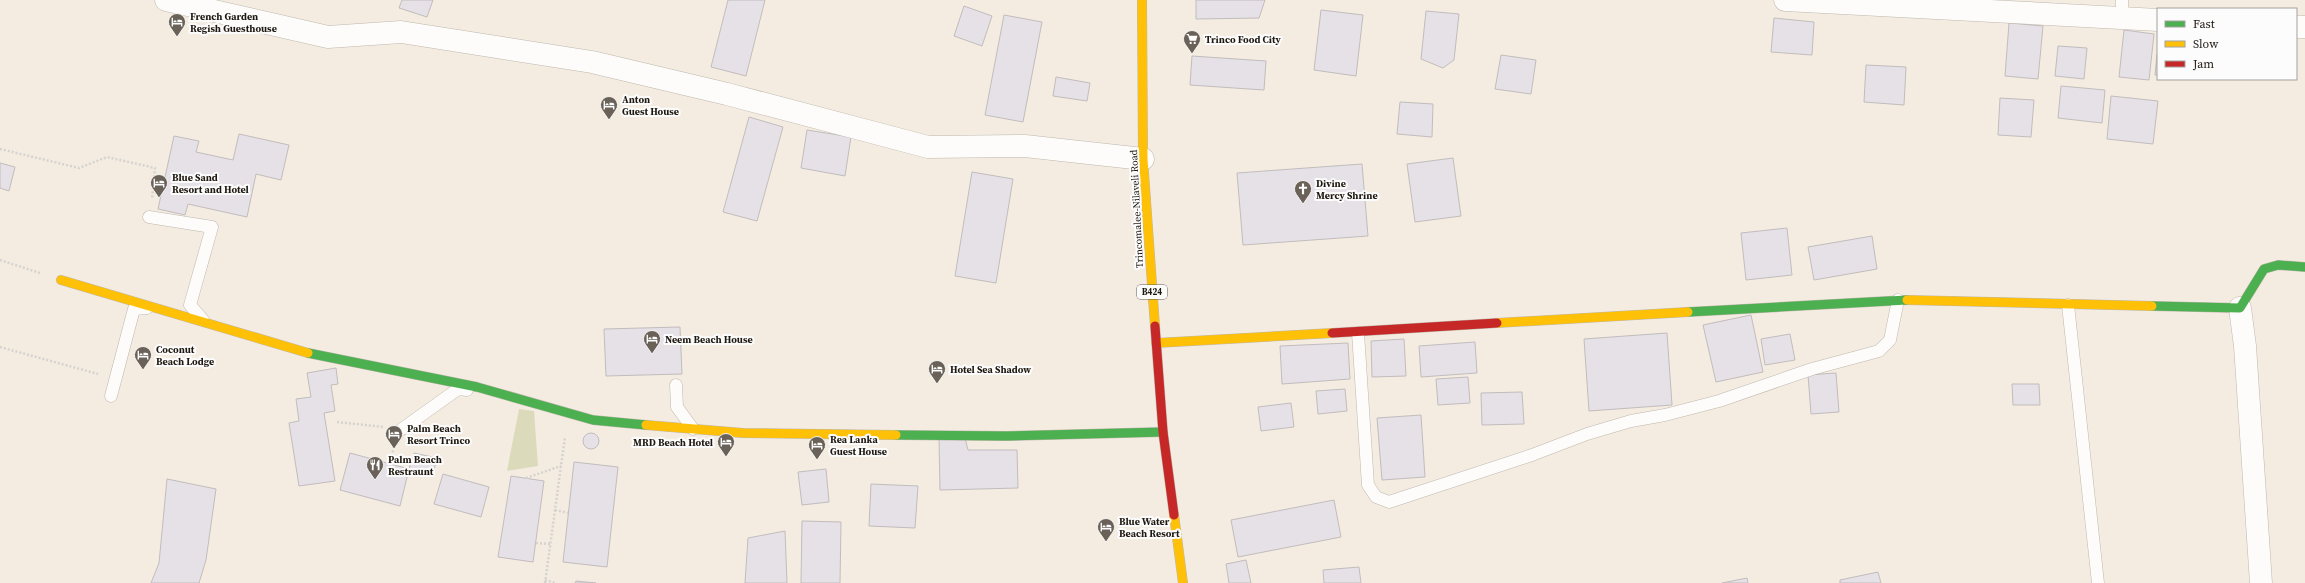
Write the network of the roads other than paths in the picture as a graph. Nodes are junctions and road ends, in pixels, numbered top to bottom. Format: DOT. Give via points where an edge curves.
graph roads {
  1 [pos="166,0"];
  2 [pos="1142,0"];
  3 [pos="1785,0"];
  4 [pos="2122,9"];
  5 [pos="2157,20"];
  6 [pos="1143,159"];
  7 [pos="150,217"];
  8 [pos="2305,267"];
  9 [pos="61,280"];
  10 [pos="1898,300"];
  11 [pos="2068,305"];
  12 [pos="154,307"];
  13 [pos="2240,308"];
  14 [pos="205,322"];
  15 [pos="1358,333"];
  16 [pos="1156,343"];
  17 [pos="676,386"];
  18 [pos="491,391"];
  19 [pos="111,396"];
  20 [pos="402,429"];
  21 [pos="693,429"];
  22 [pos="1163,432"];
  23 [pos="1183,583"];
  24 [pos="2098,583"];
  25 [pos="2261,583"];
  1 -- 6 [label="street" via="328,37 401,32 592,62 727,94 928,147 1025,146"];
  2 -- 6 [label="street, Trincomalee-Nilaveli Road / B424"];
  3 -- 4 [label="street"];
  4 -- 5 [label="street"];
  6 -- 16 [label="street, Trincomalee-Nilaveli Road / B424"];
  7 -- 14 [label="lane" via="212,227 190,305"];
  8 -- 13 [label="street" via="2278,265 2264,269"];
  9 -- 12 [label="street"];
  10 -- 11 [label="street"];
  10 -- 15 [label="street"];
  10 -- 15 [label="lane" via="1890,340 1879,351 1812,369 1719,401 1630,421 1587,434 1389,502 1376,497 1368,485"];
  11 -- 13 [label="street"];
  11 -- 24 [label="lane"];
  12 -- 14 [label="street"];
  12 -- 19 [label="lane" via="134,309"];
  13 -- 25 [label="street" via="2245,346"];
  14 -- 18 [label="street" via="308,353"];
  15 -- 16 [label="street"];
  16 -- 22 [label="street, Trincomalee-Nilaveli Road / B424"];
  17 -- 21 [label="lane" via="677,407"];
  18 -- 20 [label="lane" via="458,389"];
  18 -- 21 [label="street" via="594,420"];
  21 -- 22 [label="street" via="743,433 999,436"];
  22 -- 23 [label="street, Trincomalee-Nilaveli Road / B424"];
}
